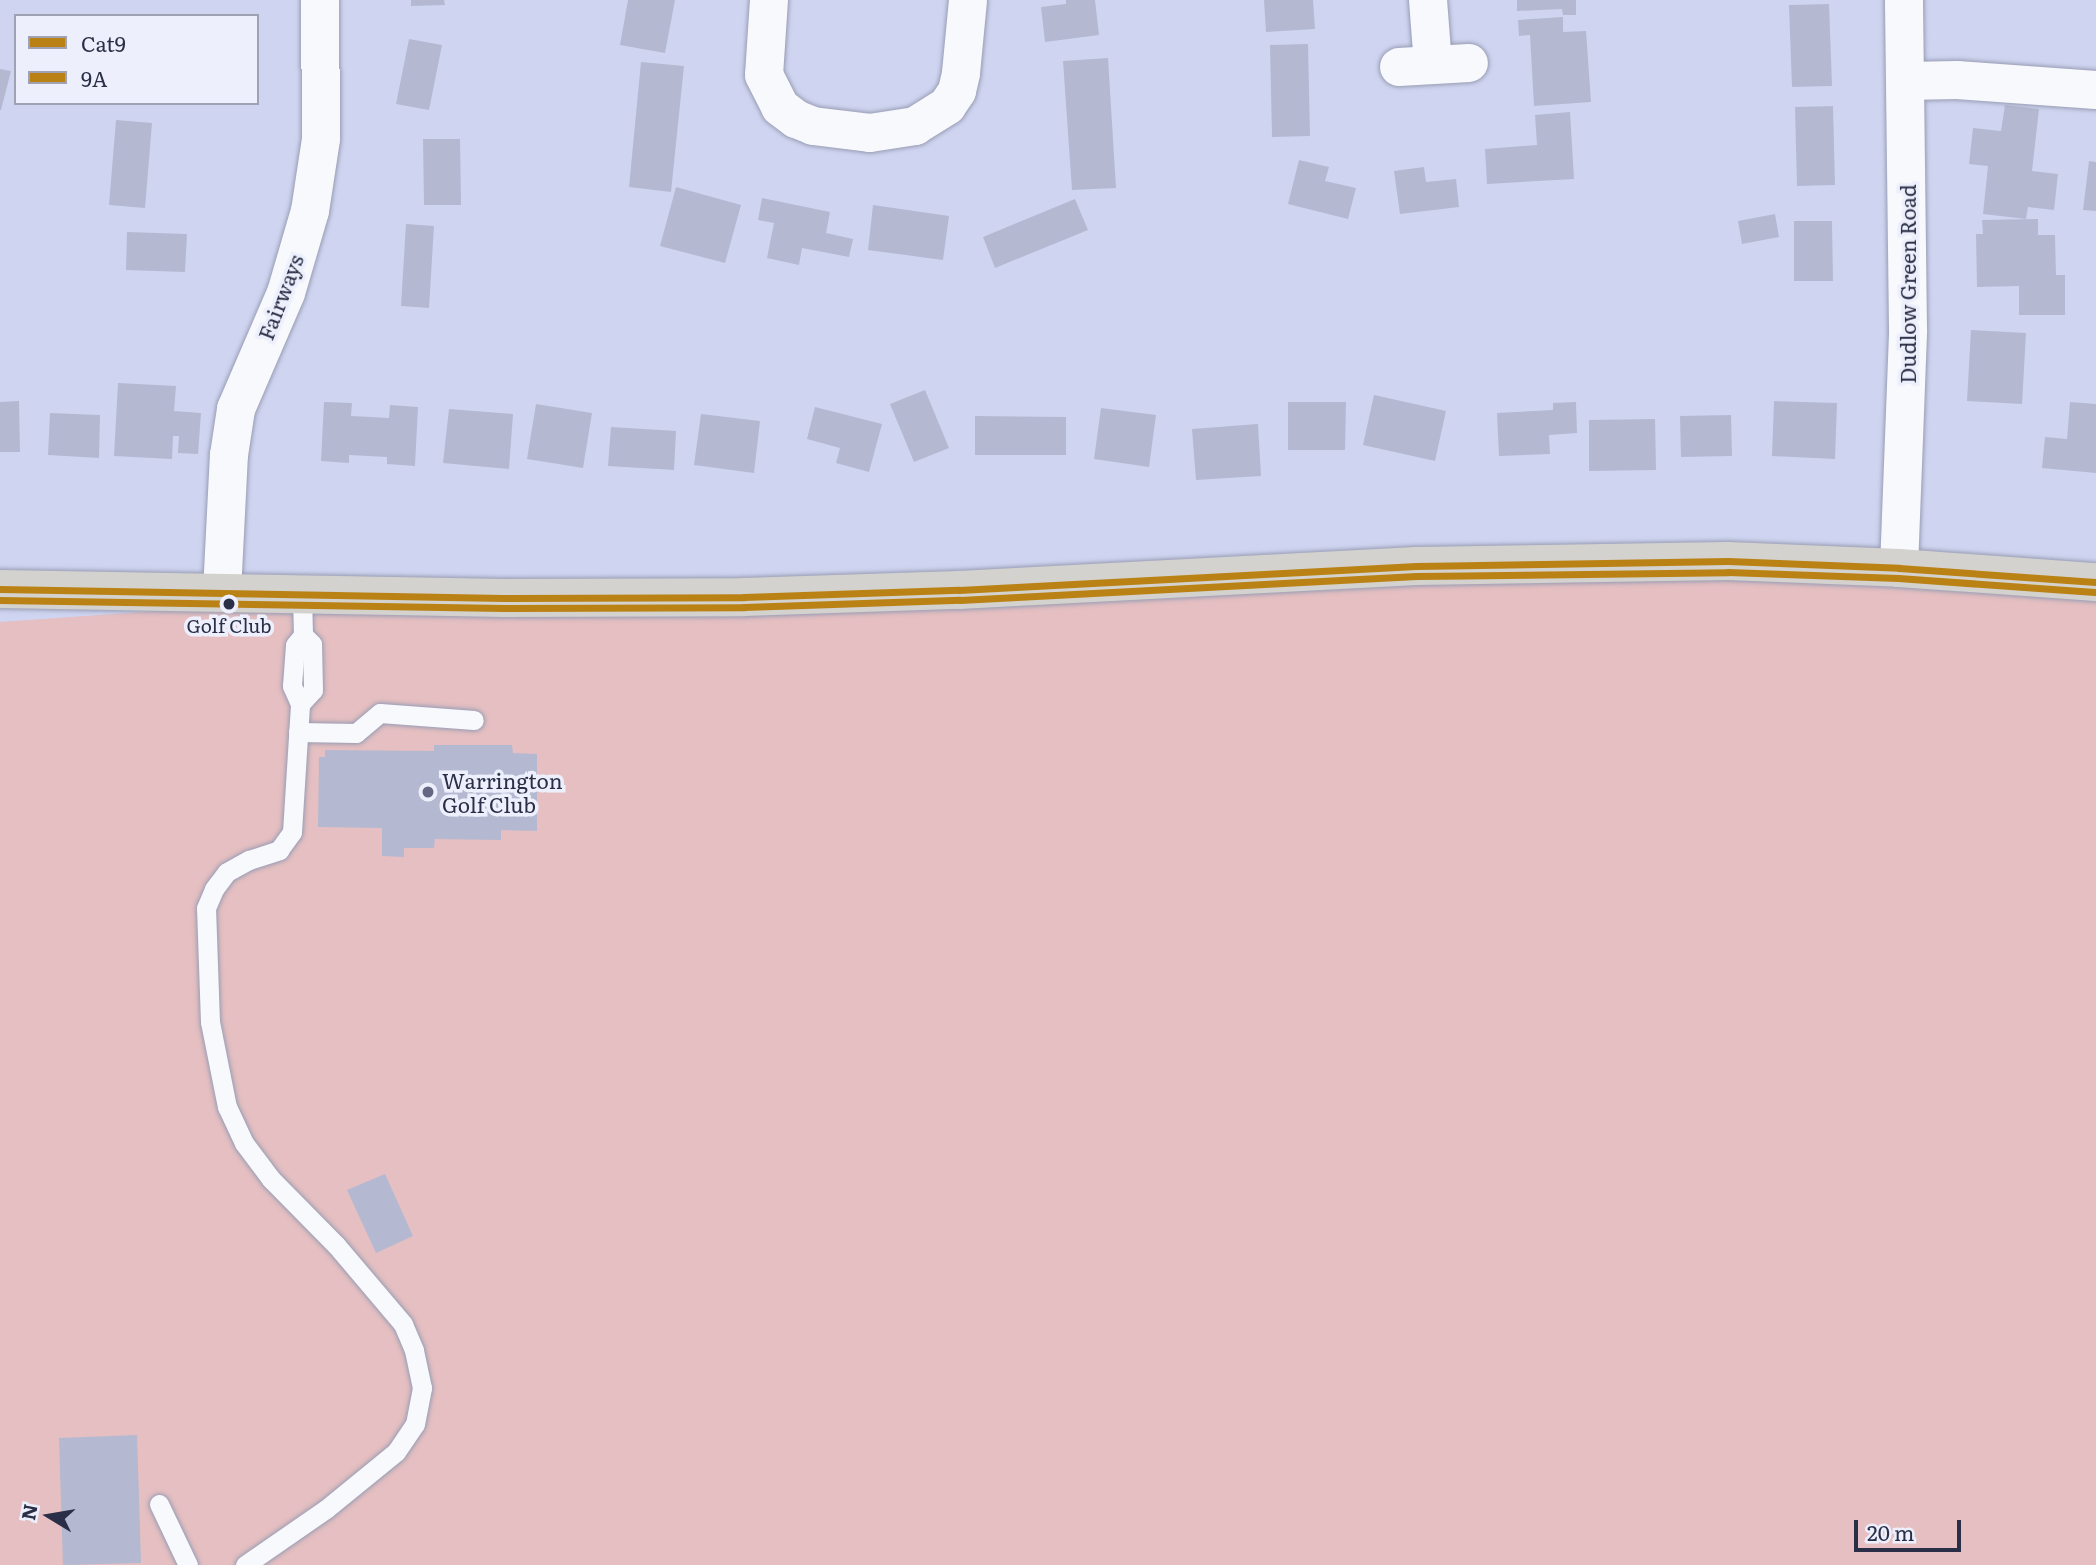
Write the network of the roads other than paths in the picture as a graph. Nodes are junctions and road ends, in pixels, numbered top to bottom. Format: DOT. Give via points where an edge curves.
graph roads {
  1 [pos="320,0"];
  2 [pos="769,0"];
  3 [pos="968,0"];
  4 [pos="1427,0"];
  5 [pos="1904,0"];
  6 [pos="1434,65"];
  7 [pos="1905,80"];
  8 [pos="2096,90"];
  9 [pos="1899,568"];
  10 [pos="2096,582"];
  11 [pos="0,589"];
  12 [pos="222,592"];
  13 [pos="302,593"];
  14 [pos="474,720"];
  15 [pos="298,732"];
  16 [pos="159,1504"];
  17 [pos="188,1565"];
  18 [pos="246,1565"];
  1 -- 12 [label="street, Fairways" via="321,139 310,211 286,293 236,409"];
  2 -- 3 [label="street" via="764,75 780,107 813,126 870,133 915,126 947,106 961,73"];
  4 -- 6 [label="street"];
  5 -- 7 [label="street, Dudlow Green Road"];
  7 -- 8 [label="street"];
  7 -- 9 [label="street, Dudlow Green Road" via="1909,318"];
  9 -- 10 [label="highway"];
  9 -- 13 [label="highway" via="1728,561 1493,564 744,597"];
  11 -- 12 [label="highway"];
  12 -- 13 [label="highway"];
  13 -- 15 [label="lane" via="303,635 295,645 292,686 300,704"];
  14 -- 15 [label="lane" via="380,713 356,733"];
  15 -- 18 [label="lane" via="292,832 279,850 227,872 206,908 210,1022 227,1107 244,1143 403,1324 422,1388 415,1424 396,1452"];
  16 -- 17 [label="lane"];
}
